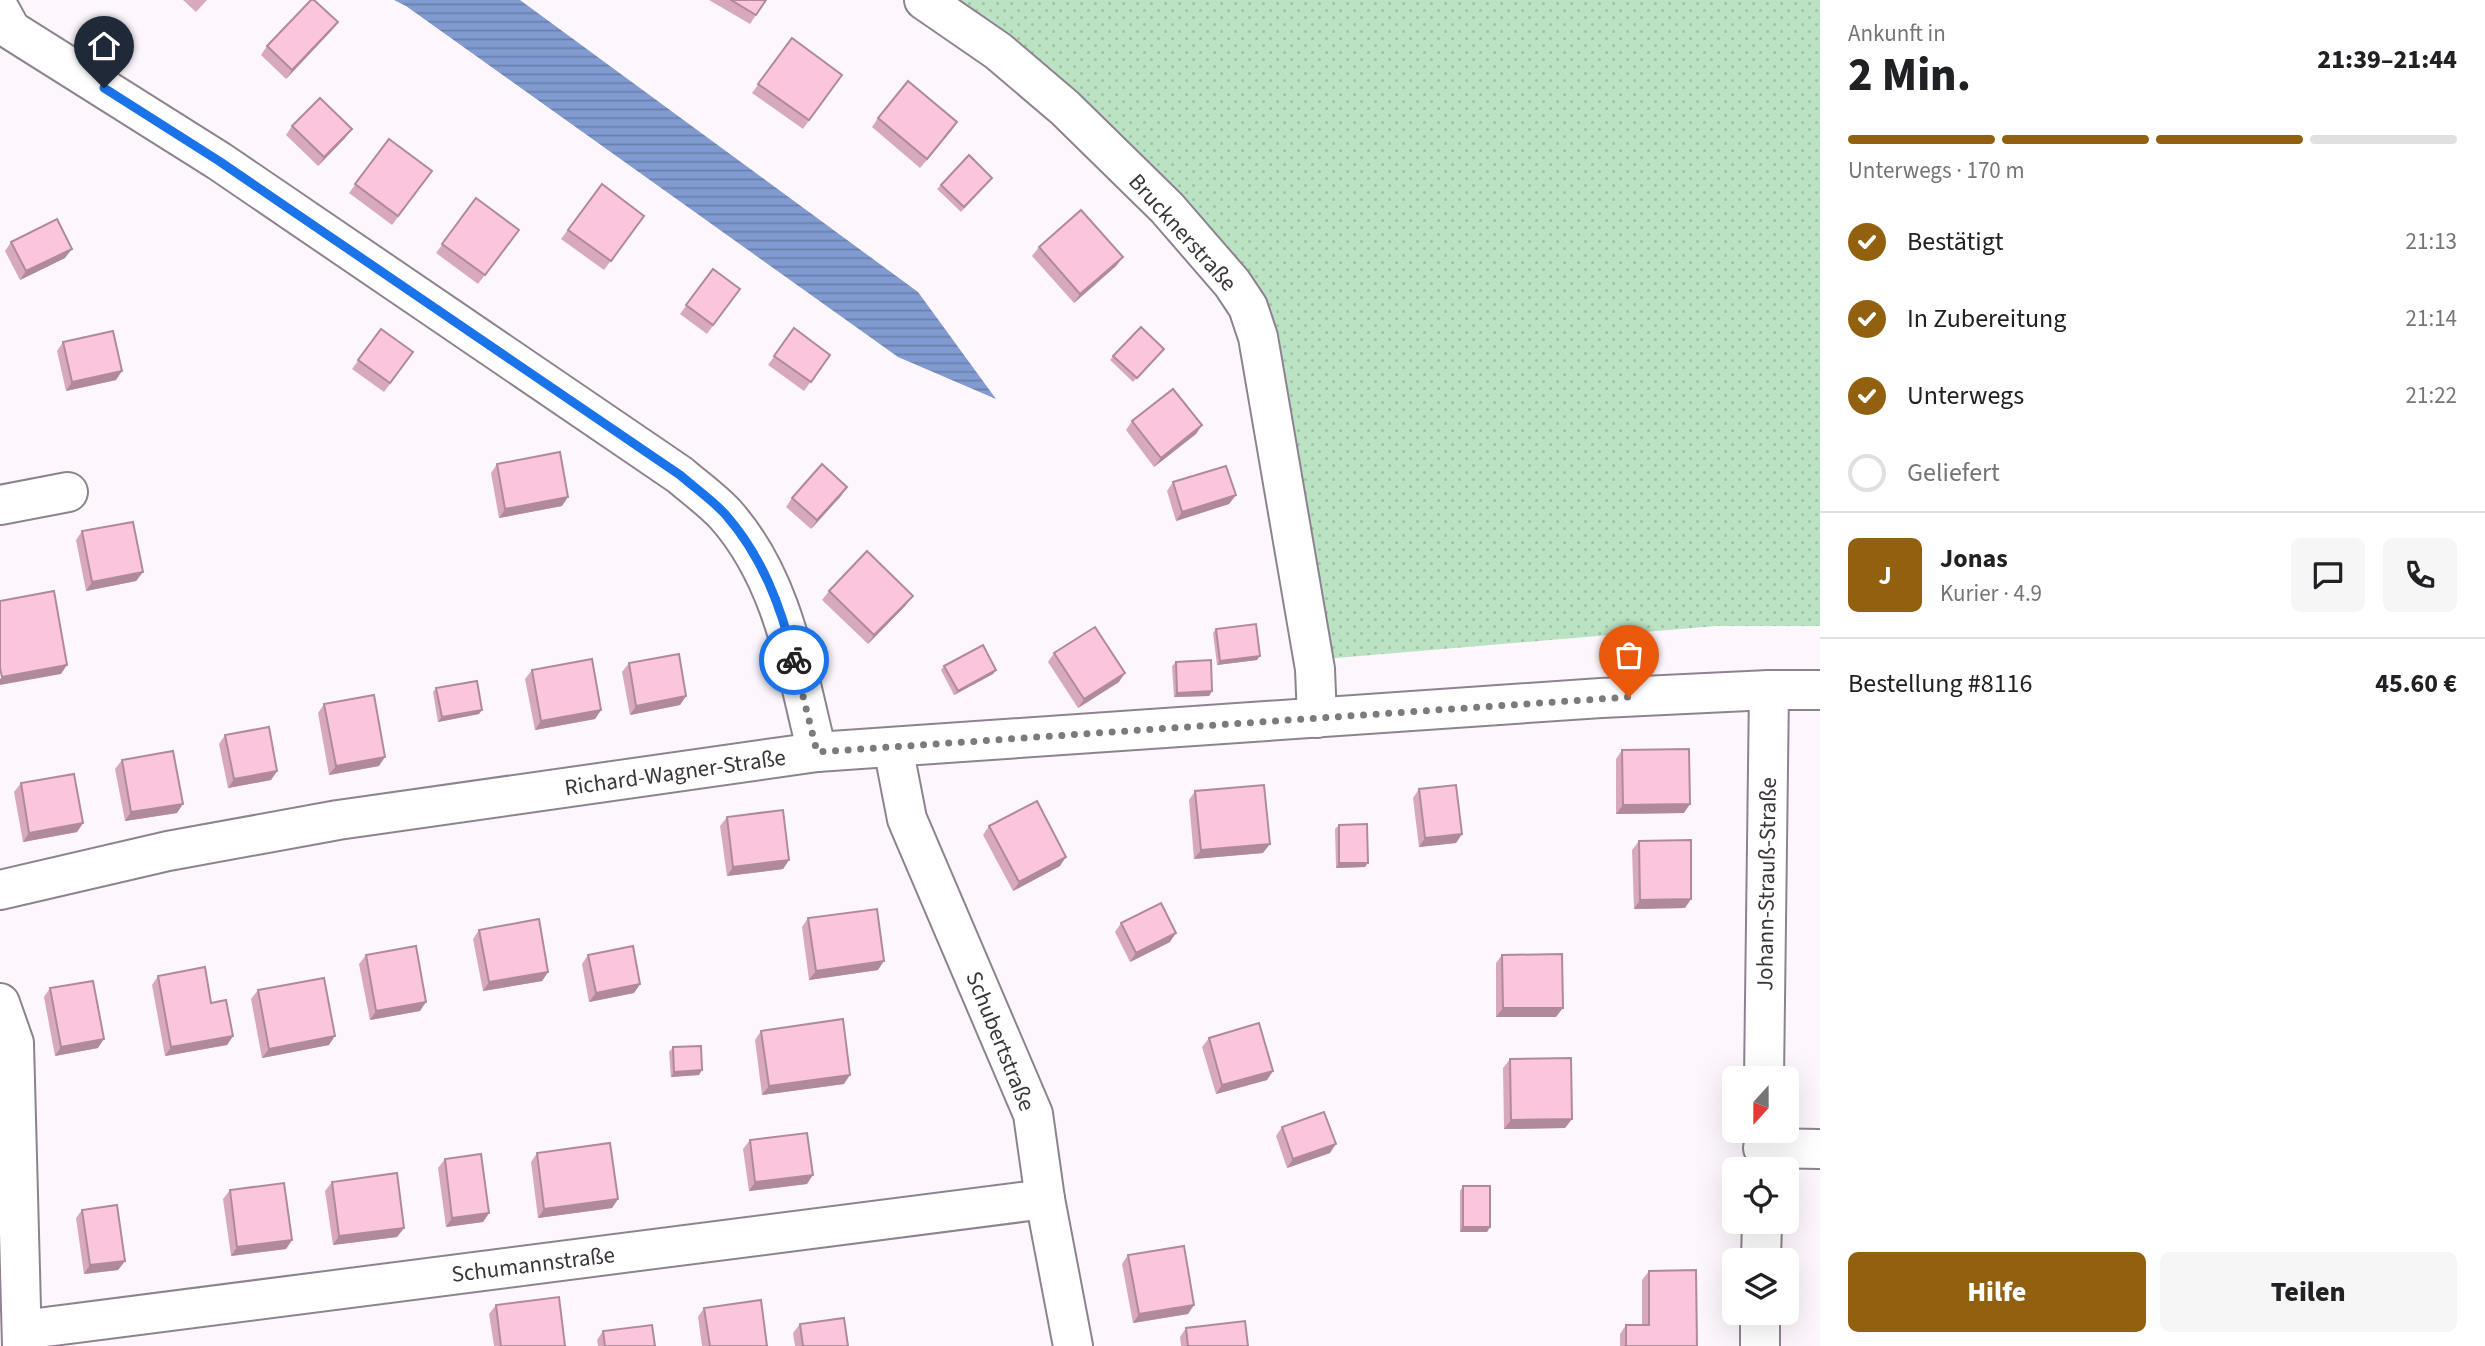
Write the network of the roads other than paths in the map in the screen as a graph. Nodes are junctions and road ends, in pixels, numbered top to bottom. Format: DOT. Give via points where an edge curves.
graph roads {
  1 [pos="13,0"];
  2 [pos="924,0"];
  3 [pos="0,9"];
  4 [pos="68,492"];
  5 [pos="0,505"];
  6 [pos="1769,690"];
  7 [pos="1820,690"];
  8 [pos="1317,718"];
  9 [pos="893,747"];
  10 [pos="817,752"];
  11 [pos="0,890"];
  12 [pos="0,1003"];
  13 [pos="1764,1066"];
  14 [pos="1763,1149"];
  15 [pos="1820,1149"];
  16 [pos="1045,1199"];
  17 [pos="1760,1325"];
  18 [pos="22,1338"];
  19 [pos="1073,1346"];
  20 [pos="1760,1346"];
  1 -- 3 [label="street"];
  2 -- 8 [label="street, Brucknerstraße" via="998,51 1065,108 1167,208 1248,307 1258,337 1315,669"];
  3 -- 10 [label="street" via="11,30 219,161 680,475 724,513 772,587"];
  4 -- 5 [label="street"];
  6 -- 7 [label="street, Richard-Wagner-Straße"];
  6 -- 8 [label="street, Richard-Wagner-Straße"];
  6 -- 13 [label="street, Johann-Strauß-Straße"];
  8 -- 9 [label="street, Richard-Wagner-Straße"];
  9 -- 10 [label="street, Richard-Wagner-Straße"];
  9 -- 16 [label="street, Schubertstraße" via="908,818 1033,1114"];
  10 -- 11 [label="street, Richard-Wagner-Straße" via="338,820 168,851"];
  12 -- 18 [label="street" via="14,1043"];
  14 -- 15 [label="street"];
  16 -- 18 [label="street, Schumannstraße"];
  16 -- 19 [label="street, Schubertstraße"];
  17 -- 20 [label="street"];
}
